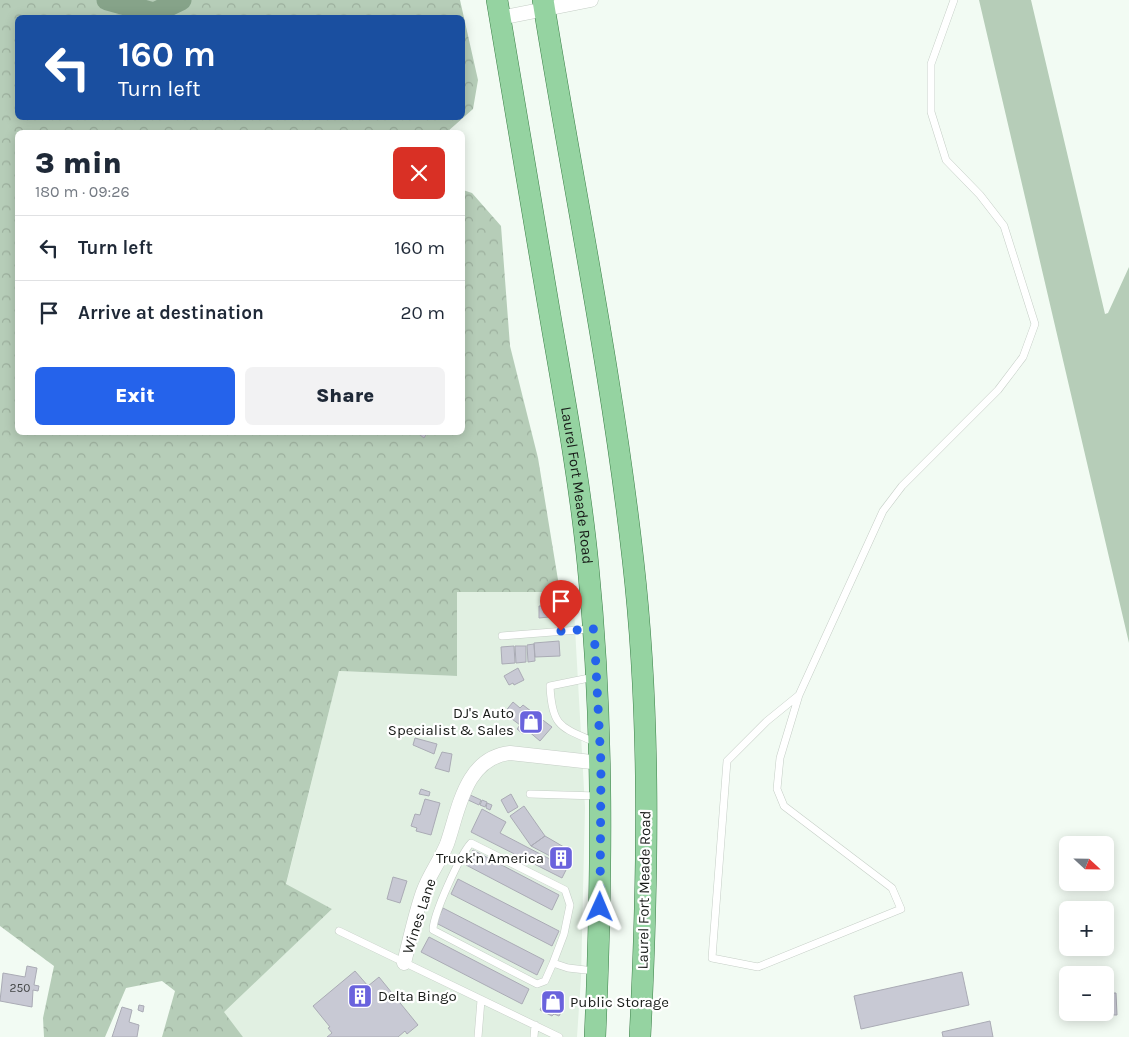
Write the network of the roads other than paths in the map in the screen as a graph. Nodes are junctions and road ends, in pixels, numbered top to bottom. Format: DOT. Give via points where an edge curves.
graph roads {
  1 [pos="591,0"];
  2 [pos="954,0"];
  3 [pos="543,5"];
  4 [pos="498,9"];
  5 [pos="594,629"];
  6 [pos="502,636"];
  7 [pos="597,677"];
  8 [pos="799,695"];
  9 [pos="601,754"];
  10 [pos="530,794"];
  11 [pos="601,796"];
  12 [pos="339,931"];
  13 [pos="404,963"];
  14 [pos="553,963"];
  15 [pos="598,971"];
  16 [pos="481,1000"];
  17 [pos="535,1026"];
  18 [pos="478,1037"];
  19 [pos="534,1037"];
  20 [pos="559,1037"];
  21 [pos="595,1037"];
  22 [pos="640,1037"];
  1 -- 3 [label="street"];
  2 -- 8 [label="lane" via="931,64 931,112 946,160 1004,226 1035,324 1023,357 998,390 902,486 883,510"];
  3 -- 4 [label="street"];
  3 -- 22 [label="main road, Laurel Fort Meade Road" via="604,361 634,562 646,767 647,895"];
  4 -- 5 [label="main road, Laurel Fort Meade Road" via="578,478"];
  5 -- 6 [label="lane"];
  5 -- 7 [label="main road, Laurel Fort Meade Road"];
  7 -- 9 [label="main road, Laurel Fort Meade Road"];
  7 -- 9 [label="lane" via="550,686 551,710 564,728"];
  8 -- 8 [label="lane" via="727,761 712,958 758,967 901,909 892,888 784,806 776,789 780,758"];
  9 -- 11 [label="main road, Laurel Fort Meade Road"];
  9 -- 13 [label="street, Wines Lane" via="498,754 474,774 454,815 441,858 423,892"];
  10 -- 11 [label="lane"];
  11 -- 15 [label="main road, Laurel Fort Meade Road"];
  12 -- 13 [label="lane"];
  13 -- 16 [label="lane"];
  14 -- 14 [label="lane" via="570,905 565,890 471,843 433,921 434,930 537,984 545,980"];
  14 -- 15 [label="lane"];
  15 -- 21 [label="main road, Laurel Fort Meade Road"];
  16 -- 17 [label="lane"];
  16 -- 18 [label="lane"];
  17 -- 19 [label="lane"];
  17 -- 20 [label="lane"];
}
